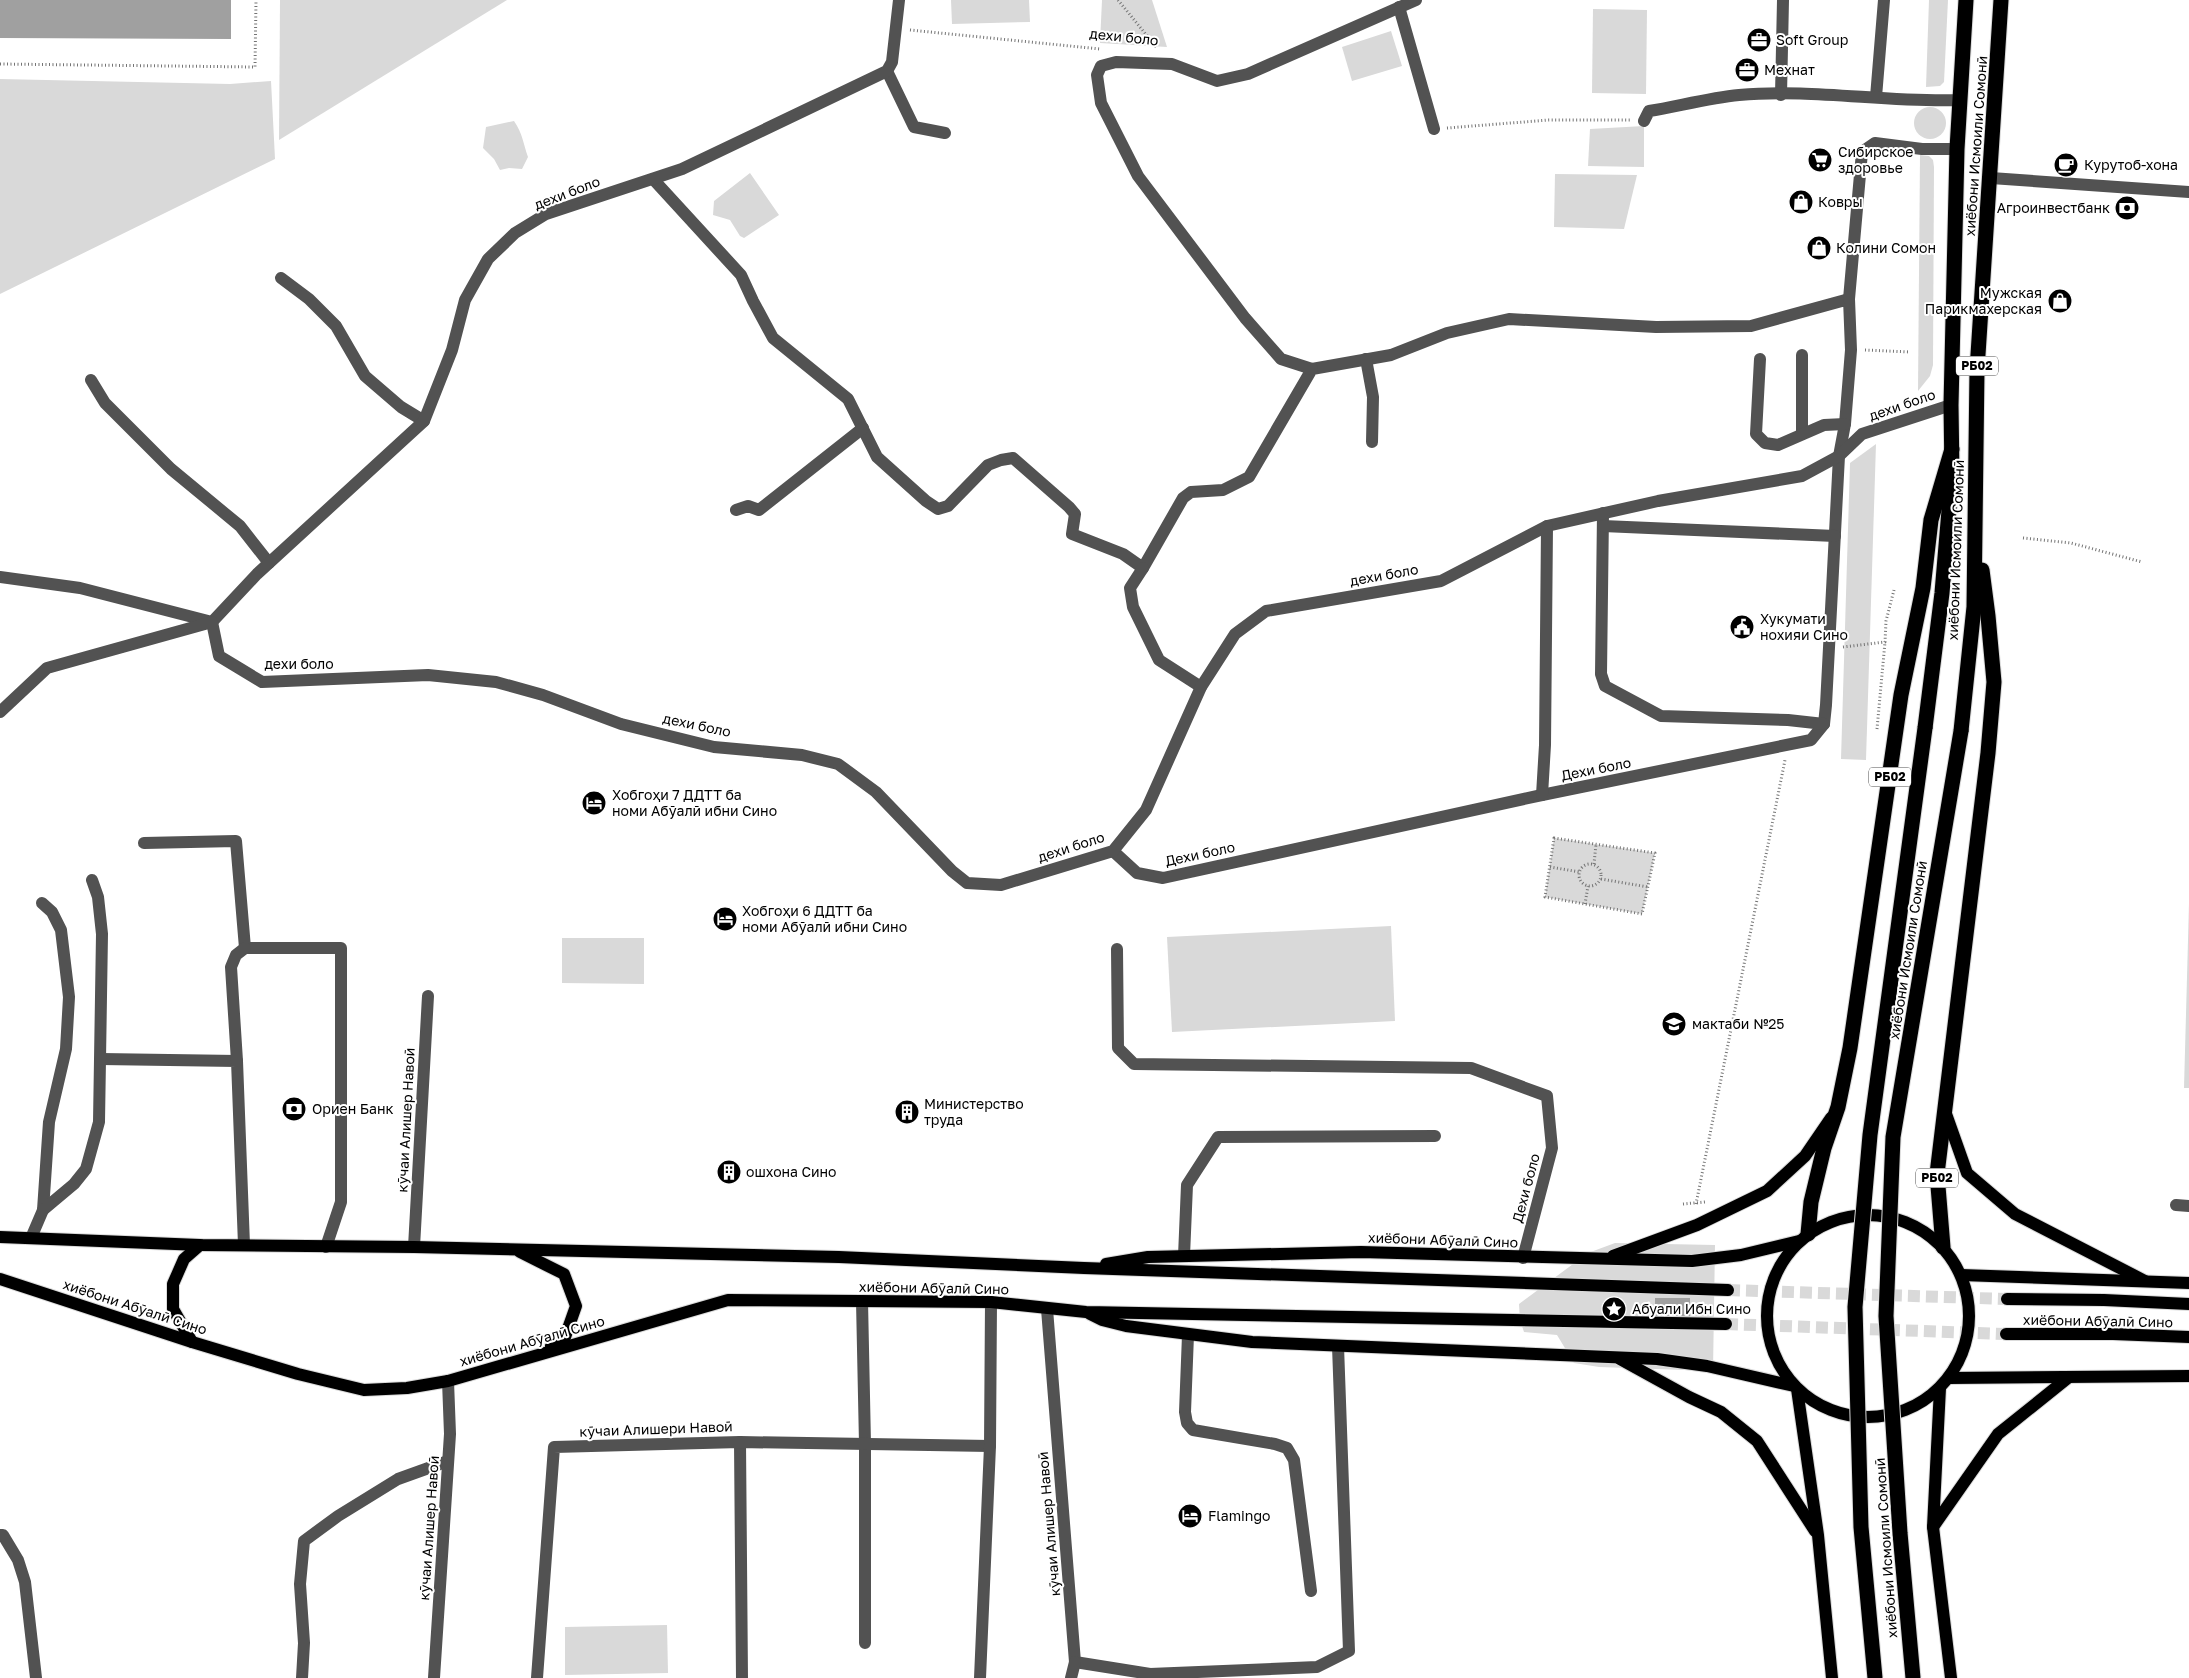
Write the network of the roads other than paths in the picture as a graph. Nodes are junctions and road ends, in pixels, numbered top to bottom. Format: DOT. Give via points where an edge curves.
graph roads {
  1 [pos="899,0"];
  2 [pos="1416,0"];
  3 [pos="1783,0"];
  4 [pos="1884,0"];
  5 [pos="1966,0"];
  6 [pos="2001,0"];
  7 [pos="1399,7"];
  8 [pos="887,71"];
  9 [pos="1780,95"];
  10 [pos="1876,97"];
  11 [pos="1960,100"];
  12 [pos="1644,121"];
  13 [pos="1434,129"];
  14 [pos="945,133"];
  15 [pos="1957,149"];
  16 [pos="1991,178"];
  17 [pos="653,179"];
  18 [pos="2189,192"];
  19 [pos="281,278"];
  20 [pos="1849,299"];
  21 [pos="1802,355"];
  22 [pos="1366,359"];
  23 [pos="1760,359"];
  24 [pos="1312,369"];
  25 [pos="91,380"];
  26 [pos="1951,404"];
  27 [pos="424,421"];
  28 [pos="1844,424"];
  29 [pos="863,428"];
  30 [pos="1802,434"];
  31 [pos="1372,442"];
  32 [pos="1952,449"];
  33 [pos="1839,456"];
  34 [pos="736,510"];
  35 [pos="1603,520"];
  36 [pos="1975,524"];
  37 [pos="1547,526"];
  38 [pos="1835,536"];
  39 [pos="269,563"];
  40 [pos="1143,568"];
  41 [pos="0,576"];
  42 [pos="212,622"];
  43 [pos="1201,687"];
  44 [pos="0,712"];
  45 [pos="1824,724"];
  46 [pos="1542,795"];
  47 [pos="144,843"];
  48 [pos="1113,851"];
  49 [pos="92,880"];
  50 [pos="42,903"];
  51 [pos="244,948"];
  52 [pos="1118,949"];
  53 [pos="428,996"];
  54 [pos="101,1059"];
  55 [pos="237,1061"];
  56 [pos="1838,1107"];
  57 [pos="1944,1108"];
  58 [pos="1435,1136"];
  59 [pos="43,1210"];
  60 [pos="0,1237"];
  61 [pos="31,1238"];
  62 [pos="1803,1238"];
  63 [pos="200,1245"];
  64 [pos="244,1245"];
  65 [pos="326,1247"];
  66 [pos="414,1247"];
  67 [pos="1943,1247"];
  68 [pos="517,1251"];
  69 [pos="1184,1256"];
  70 [pos="1523,1258"];
  71 [pos="1606,1258"];
  72 [pos="1084,1268"];
  73 [pos="1961,1275"];
  74 [pos="0,1279"];
  75 [pos="2144,1280"];
  76 [pos="2189,1283"];
  77 [pos="1728,1290"];
  78 [pos="2007,1299"];
  79 [pos="862,1301"];
  80 [pos="991,1302"];
  81 [pos="2189,1304"];
  82 [pos="1047,1309"];
  83 [pos="1086,1312"];
  84 [pos="1726,1324"];
  85 [pos="2006,1334"];
  86 [pos="1188,1336"];
  87 [pos="2189,1337"];
  88 [pos="192,1342"];
  89 [pos="1338,1346"];
  90 [pos="531,1356"];
  91 [pos="1616,1356"];
  92 [pos="2189,1376"];
  93 [pos="2069,1377"];
  94 [pos="1949,1378"];
  95 [pos="448,1381"];
  96 [pos="1796,1388"];
  97 [pos="1940,1388"];
  98 [pos="740,1442"];
  99 [pos="865,1444"];
  100 [pos="990,1446"];
  101 [pos="448,1461"];
  102 [pos="1933,1527"];
  103 [pos="0,1535"];
  104 [pos="1818,1535"];
  105 [pos="1311,1590"];
  106 [pos="865,1643"];
  107 [pos="1075,1662"];
  108 [pos="1317,1673"];
  109 [pos="1150,1676"];
  110 [pos="36,1678"];
  111 [pos="302,1678"];
  112 [pos="434,1678"];
  113 [pos="537,1678"];
  114 [pos="742,1678"];
  115 [pos="980,1678"];
  116 [pos="1071,1678"];
  117 [pos="1832,1678"];
  118 [pos="1875,1678"];
  119 [pos="1913,1678"];
  120 [pos="1951,1678"];
  1 -- 8 [label="street" via="892,62"];
  2 -- 7 [label="street"];
  3 -- 9 [label="street"];
  4 -- 10 [label="street"];
  5 -- 11 [label="highway, хиёбони Исмоили Сомонӣ / РБ02"];
  6 -- 16 [label="highway, хиёбони Исмоили Сомонӣ / РБ02"];
  7 -- 13 [label="street"];
  7 -- 24 [label="street" via="1248,74 1217,81 1172,64 1116,62 1101,66 1097,76 1101,103 1138,176 1245,318 1281,359"];
  8 -- 14 [label="street" via="914,127"];
  8 -- 17 [label="street, дехи боло" via="682,169"];
  9 -- 10 [label="street"];
  9 -- 12 [label="street" via="1739,95 1649,111"];
  10 -- 11 [label="street"];
  11 -- 15 [label="highway, хиёбони Исмоили Сомонӣ / РБ02"];
  15 -- 20 [label="street" via="1922,149 1874,143 1862,152"];
  15 -- 26 [label="highway, хиёбони Исмоили Сомонӣ / РБ02"];
  16 -- 18 [label="street"];
  16 -- 36 [label="highway, хиёбони Исмоили Сомонӣ / РБ02" via="1977,370"];
  17 -- 27 [label="street, дехи боло" via="546,214 515,233 488,259 465,300 452,350"];
  17 -- 29 [label="street" via="741,275 773,338 848,399"];
  19 -- 27 [label="street" via="309,299 336,326 365,376 401,407"];
  20 -- 22 [label="street" via="1751,326 1656,326 1509,319 1447,333 1391,355"];
  20 -- 28 [label="street" via="1851,350"];
  21 -- 30 [label="street"];
  22 -- 24 [label="street"];
  22 -- 31 [label="street" via="1373,397"];
  23 -- 30 [label="street" via="1756,434 1765,442 1778,445"];
  24 -- 40 [label="street" via="1249,477 1223,490 1191,492 1183,498"];
  25 -- 39 [label="street" via="105,403 171,469 240,526"];
  26 -- 32 [label="highway, хиёбони Исмоили Сомонӣ / РБ02"];
  26 -- 33 [label="street, дехи боло" via="1862,434"];
  27 -- 39 [label="street, дехи боло"];
  28 -- 30 [label="street" via="1824,425"];
  28 -- 33 [label="street"];
  29 -- 34 [label="street" via="759,510 748,506"];
  29 -- 40 [label="street" via="877,456 938,509 948,506 988,465 1013,458 1075,514 1072,534 1123,554"];
  32 -- 56 [label="highway, РБ02" via="1931,520 1923,588 1901,695 1850,1048"];
  32 -- 118 [label="highway, хиёбони Исмоили Сомонӣ / РБ02, bridge" via="1942,593 1870,1135 1855,1307 1861,1528"];
  33 -- 35 [label="street, дехи боло" via="1802,476 1658,501"];
  33 -- 38 [label="street"];
  35 -- 37 [label="street, дехи боло"];
  35 -- 38 [label="street"];
  35 -- 45 [label="street" via="1601,674 1605,686 1661,716"];
  36 -- 57 [label="highway, РБ02" via="1994,682"];
  36 -- 119 [label="highway, хиёбони Исмоили Сомонӣ / РБ02, bridge" via="1974,607 1961,731 1893,1137 1886,1316"];
  37 -- 43 [label="street, дехи боло" via="1441,581 1266,611 1235,634"];
  37 -- 46 [label="street"];
  38 -- 45 [label="street"];
  39 -- 42 [label="street, дехи боло"];
  40 -- 43 [label="street" via="1130,588 1133,607 1159,660"];
  41 -- 42 [label="street" via="80,588"];
  42 -- 44 [label="street" via="47,668"];
  42 -- 48 [label="street, дехи боло" via="219,656 262,682 428,675 496,682 543,695 621,724 705,744 802,755 838,764 876,792 952,871 967,882 1001,885"];
  43 -- 48 [label="street, дехи боло" via="1146,810"];
  45 -- 46 [label="street, Дехи боло" via="1810,740"];
  46 -- 48 [label="street, Дехи боло" via="1163,878 1137,873"];
  47 -- 51 [label="street" via="236,841"];
  49 -- 54 [label="street" via="98,897 102,934"];
  50 -- 59 [label="street" via="52,912 61,930 69,997 66,1049 49,1122"];
  51 -- 55 [label="street" via="236,955 231,967"];
  51 -- 65 [label="street" via="341,948 341,1202"];
  52 -- 70 [label="street, Дехи боло" via="1118,1048 1134,1064 1471,1068 1547,1096 1552,1148"];
  53 -- 66 [label="street, кӯчаи Алишер Навоӣ"];
  54 -- 55 [label="street"];
  54 -- 59 [label="street" via="99,1122 86,1169 74,1184"];
  55 -- 64 [label="street"];
  56 -- 62 [label="highway, РБ02"];
  56 -- 71 [label="main road" via="1805,1156 1767,1191 1697,1225"];
  57 -- 67 [label="highway, РБ02" via="1937,1174"];
  57 -- 75 [label="main road" via="1967,1173 2015,1214"];
  58 -- 69 [label="street" via="1218,1137 1188,1185"];
  59 -- 61 [label="street"];
  60 -- 61 [label="main road, хиёбони Абӯалӣ Сино"];
  61 -- 63 [label="main road, хиёбони Абӯалӣ Сино"];
  62 -- 67 [label="main road" via="1834,1220 1863,1214 1892,1217 1920,1228"];
  62 -- 71 [label="main road, хиёбони Абӯалӣ Сино" via="1742,1255 1701,1260"];
  62 -- 96 [label="main road" via="1782,1262 1771,1286 1766,1313 1772,1348"];
  63 -- 64 [label="main road, хиёбони Абӯалӣ Сино"];
  63 -- 88 [label="main road" via="184,1259 173,1284 173,1309"];
  64 -- 65 [label="main road, хиёбони Абӯалӣ Сино"];
  65 -- 66 [label="main road, хиёбони Абӯалӣ Сино"];
  66 -- 68 [label="main road, хиёбони Абӯалӣ Сино"];
  67 -- 73 [label="main road"];
  68 -- 72 [label="main road, хиёбони Абӯалӣ Сино" via="839,1258"];
  68 -- 90 [label="main road" via="564,1274 576,1306 564,1340"];
  69 -- 70 [label="main road, хиёбони Абӯалӣ Сино" via="1361,1252"];
  69 -- 72 [label="main road, хиёбони Абӯалӣ Сино" via="1148,1257"];
  70 -- 71 [label="main road, хиёбони Абӯалӣ Сино"];
  72 -- 77 [label="main road, хиёбони Абӯалӣ Сино"];
  73 -- 75 [label="main road"];
  73 -- 94 [label="main road" via="1969,1301 1969,1328 1962,1354"];
  74 -- 88 [label="main road, хиёбони Абӯалӣ Сино"];
  75 -- 76 [label="main road"];
  78 -- 81 [label="main road, хиёбони Абӯалӣ Сино"];
  79 -- 80 [label="main road, хиёбони Абӯалӣ Сино"];
  79 -- 90 [label="main road, хиёбони Абӯалӣ Сино" via="728,1300"];
  79 -- 99 [label="street"];
  80 -- 82 [label="main road, хиёбони Абӯалӣ Сино"];
  80 -- 100 [label="street"];
  82 -- 83 [label="main road, хиёбони Абӯалӣ Сино"];
  82 -- 107 [label="street, кӯчаи Алишер Навоӣ"];
  83 -- 84 [label="main road, хиёбони Абӯалӣ Сино"];
  83 -- 86 [label="main road, хиёбони Абӯалӣ Сино" via="1126,1326"];
  85 -- 87 [label="main road, хиёбони Абӯалӣ Сино"];
  86 -- 89 [label="main road, хиёбони Абӯалӣ Сино"];
  86 -- 105 [label="street" via="1185,1412 1193,1430 1275,1444 1286,1448 1294,1460"];
  88 -- 95 [label="main road, хиёбони Абӯалӣ Сино" via="364,1390 407,1388"];
  89 -- 91 [label="main road, хиёбони Абӯалӣ Сино"];
  89 -- 108 [label="street" via="1349,1651"];
  90 -- 95 [label="main road, хиёбони Абӯалӣ Сино"];
  91 -- 96 [label="main road, хиёбони Абӯалӣ Сино" via="1707,1366"];
  91 -- 104 [label="main road" via="1721,1412 1757,1441"];
  92 -- 93 [label="main road"];
  93 -- 94 [label="main road"];
  93 -- 102 [label="main road" via="1998,1434"];
  94 -- 97 [label="main road"];
  95 -- 101 [label="street, кӯчаи Алишер Навоӣ"];
  96 -- 97 [label="main road" via="1818,1405 1843,1415 1869,1418 1895,1414 1920,1404"];
  96 -- 104 [label="main road"];
  97 -- 102 [label="main road"];
  98 -- 99 [label="street, кӯчаи Алишери Навоӣ"];
  98 -- 113 [label="street, кӯчаи Алишери Навоӣ" via="554,1447"];
  98 -- 114 [label="street"];
  99 -- 100 [label="street, кӯчаи Алишери Навоӣ"];
  99 -- 106 [label="street"];
  100 -- 115 [label="street"];
  101 -- 111 [label="street" via="398,1479 338,1516 304,1542 300,1584 304,1644"];
  101 -- 112 [label="street, кӯчаи Алишер Навоӣ"];
  102 -- 120 [label="main road"];
  103 -- 110 [label="street" via="18,1560 26,1582"];
  104 -- 117 [label="main road"];
  107 -- 109 [label="street"];
  107 -- 116 [label="street, кӯчаи Алишер Навоӣ"];
  108 -- 109 [label="street"];
}
